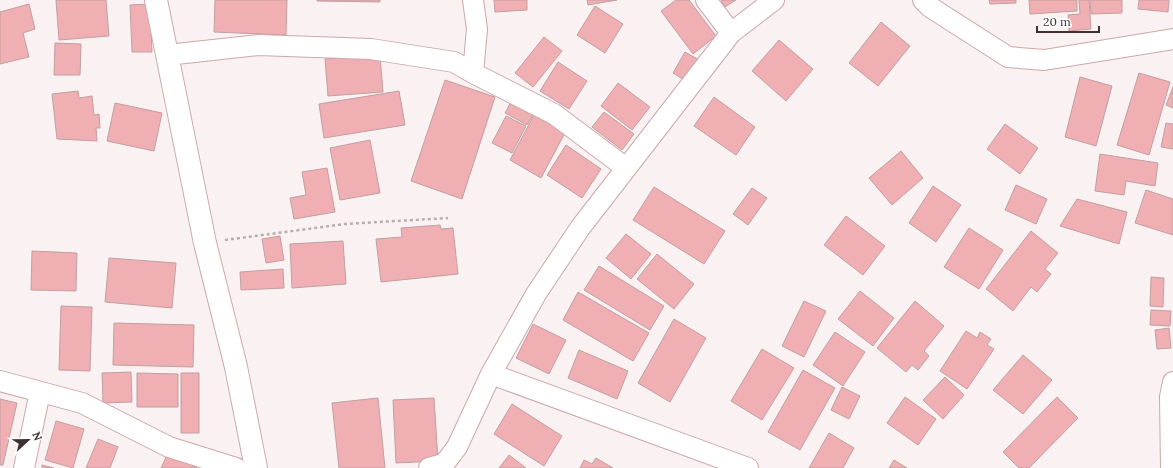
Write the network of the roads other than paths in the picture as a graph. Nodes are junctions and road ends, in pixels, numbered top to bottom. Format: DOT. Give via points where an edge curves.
graph roads {
  1 [pos="156,0"];
  2 [pos="473,0"];
  3 [pos="706,0"];
  4 [pos="774,0"];
  5 [pos="923,0"];
  6 [pos="731,33"];
  7 [pos="1173,39"];
  8 [pos="167,55"];
  9 [pos="473,73"];
  10 [pos="626,168"];
  11 [pos="491,374"];
  12 [pos="0,381"];
  13 [pos="1173,382"];
  14 [pos="40,392"];
  15 [pos="442,467"];
  16 [pos="24,468"];
  17 [pos="236,468"];
  18 [pos="256,468"];
  19 [pos="748,468"];
  20 [pos="1171,468"];
  1 -- 8 [label="street"];
  2 -- 9 [label="street" via="477,29"];
  3 -- 6 [label="street"];
  4 -- 6 [label="street"];
  5 -- 7 [label="street" via="1008,58 1044,60"];
  6 -- 10 [label="street"];
  8 -- 9 [label="street" via="258,46 371,49 454,62"];
  8 -- 18 [label="street" via="205,242 236,367"];
  9 -- 10 [label="street" via="554,114"];
  10 -- 11 [label="street" via="580,228 536,294"];
  11 -- 15 [label="street" via="457,447"];
  11 -- 19 [label="street"];
  12 -- 14 [label="street"];
  13 -- 20 [label="street" via="1170,397"];
  14 -- 16 [label="street"];
  14 -- 17 [label="street" via="82,403 169,447"];
}
